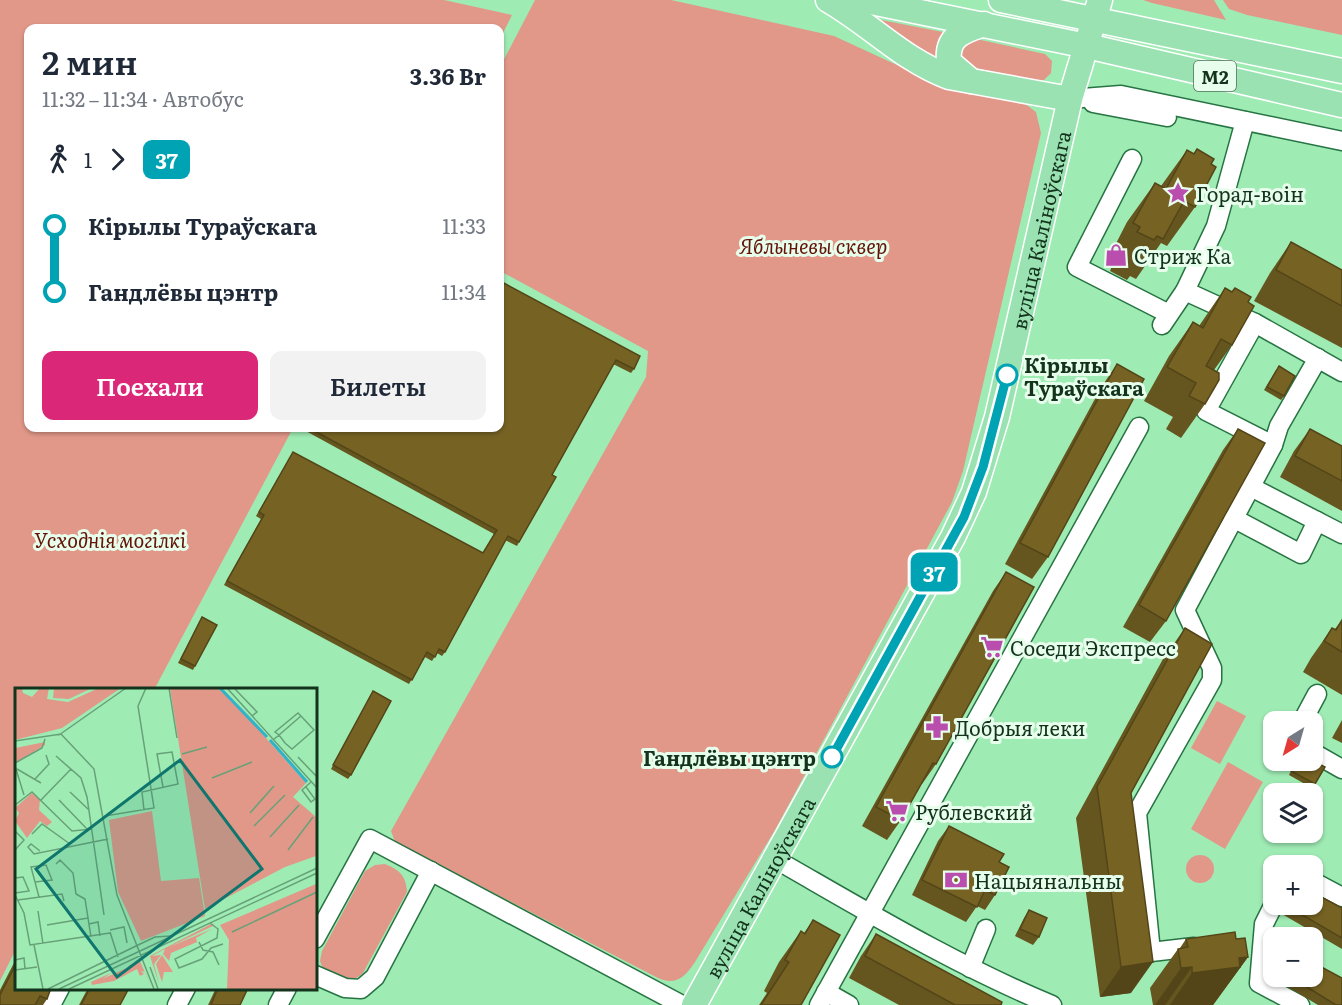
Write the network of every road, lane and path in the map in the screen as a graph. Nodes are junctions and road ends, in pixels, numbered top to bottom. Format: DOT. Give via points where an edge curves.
graph roads {
  1 [pos="828,0"];
  2 [pos="861,0"];
  3 [pos="1001,0"];
  4 [pos="1087,8"];
  5 [pos="984,24"];
  6 [pos="1080,45"];
  7 [pos="1342,71"];
  8 [pos="973,82"];
  9 [pos="1070,99"];
  10 [pos="1342,105"];
  11 [pos="1245,121"];
  12 [pos="1223,127"];
  13 [pos="1342,141"];
  14 [pos="1238,144"];
  15 [pos="1132,159"];
  16 [pos="1185,291"];
  17 [pos="1255,324"];
  18 [pos="1318,358"];
  19 [pos="1342,372"];
  20 [pos="1139,427"];
  21 [pos="1273,445"];
  22 [pos="1249,486"];
  23 [pos="1233,519"];
  24 [pos="1317,521"];
  25 [pos="1342,534"];
  26 [pos="1317,694"];
  27 [pos="1308,711"];
  28 [pos="1323,758"];
  29 [pos="1342,769"];
  30 [pos="775,860"];
  31 [pos="431,871"];
  32 [pos="1323,887"];
  33 [pos="1342,897"];
  34 [pos="869,915"];
  35 [pos="1268,915"];
  36 [pos="986,929"];
  37 [pos="316,937"];
  38 [pos="1194,947"];
  39 [pos="970,968"];
  40 [pos="316,975"];
  41 [pos="185,990"];
  42 [pos="286,990"];
  43 [pos="823,999"];
  44 [pos="1025,999"];
  45 [pos="177,1005"];
  46 [pos="278,1005"];
  47 [pos="682,1005"];
  48 [pos="694,1005"];
  49 [pos="849,1005"];
  50 [pos="1052,1005"];
  51 [pos="1300,1005"];
  1 -- 8 [label="main road" via="853,14 921,66"];
  2 -- 5 [label="main road, М2"];
  3 -- 4 [label="main road, М2"];
  4 -- 6 [label="main road, вуліца Каліноўскага"];
  4 -- 7 [label="main road, М2"];
  5 -- 6 [label="main road, М2"];
  5 -- 8 [label="main road" via="956,35 949,45 949,62"];
  6 -- 9 [label="main road, вуліца Каліноўскага"];
  6 -- 10 [label="main road, М2"];
  8 -- 9 [label="main road"];
  9 -- 11 [label="street" via="1121,95"];
  9 -- 12 [label="street"];
  9 -- 30 [label="main road, вуліца Каліноўскага" via="997,417 974,492"];
  11 -- 12 [label="street"];
  11 -- 13 [label="street"];
  11 -- 14 [label="street"];
  12 -- 14 [label="street"];
  14 -- 16 [label="street" via="1216,226"];
  15 -- 16 [label="street" via="1077,267 1165,320"];
  16 -- 17 [label="street"];
  17 -- 18 [label="street"];
  17 -- 21 [label="street" via="1206,411"];
  18 -- 19 [label="street"];
  18 -- 21 [label="street" via="1279,426"];
  20 -- 34 [label="street" via="889,859"];
  21 -- 22 [label="street"];
  22 -- 23 [label="street"];
  22 -- 24 [label="street"];
  23 -- 24 [label="street" via="1301,554"];
  23 -- 38 [label="street" via="1185,610 1212,668 1212,680 1137,813 1151,952"];
  24 -- 25 [label="street"];
  26 -- 27 [label="street"];
  28 -- 29 [label="street"];
  30 -- 34 [label="street"];
  30 -- 48 [label="main road, вуліца Каліноўскага"];
  31 -- 37 [label="street" via="370,839"];
  31 -- 40 [label="street" via="375,977 361,989 345,988"];
  31 -- 47 [label="street"];
  32 -- 33 [label="street"];
  34 -- 39 [label="street"];
  34 -- 43 [label="street"];
  35 -- 51 [label="street" via="1264,924 1259,983"];
  36 -- 39 [label="street"];
  39 -- 44 [label="street"];
  41 -- 45 [label="street"];
  42 -- 46 [label="street"];
  43 -- 49 [label="street"];
  44 -- 50 [label="street"];
}
